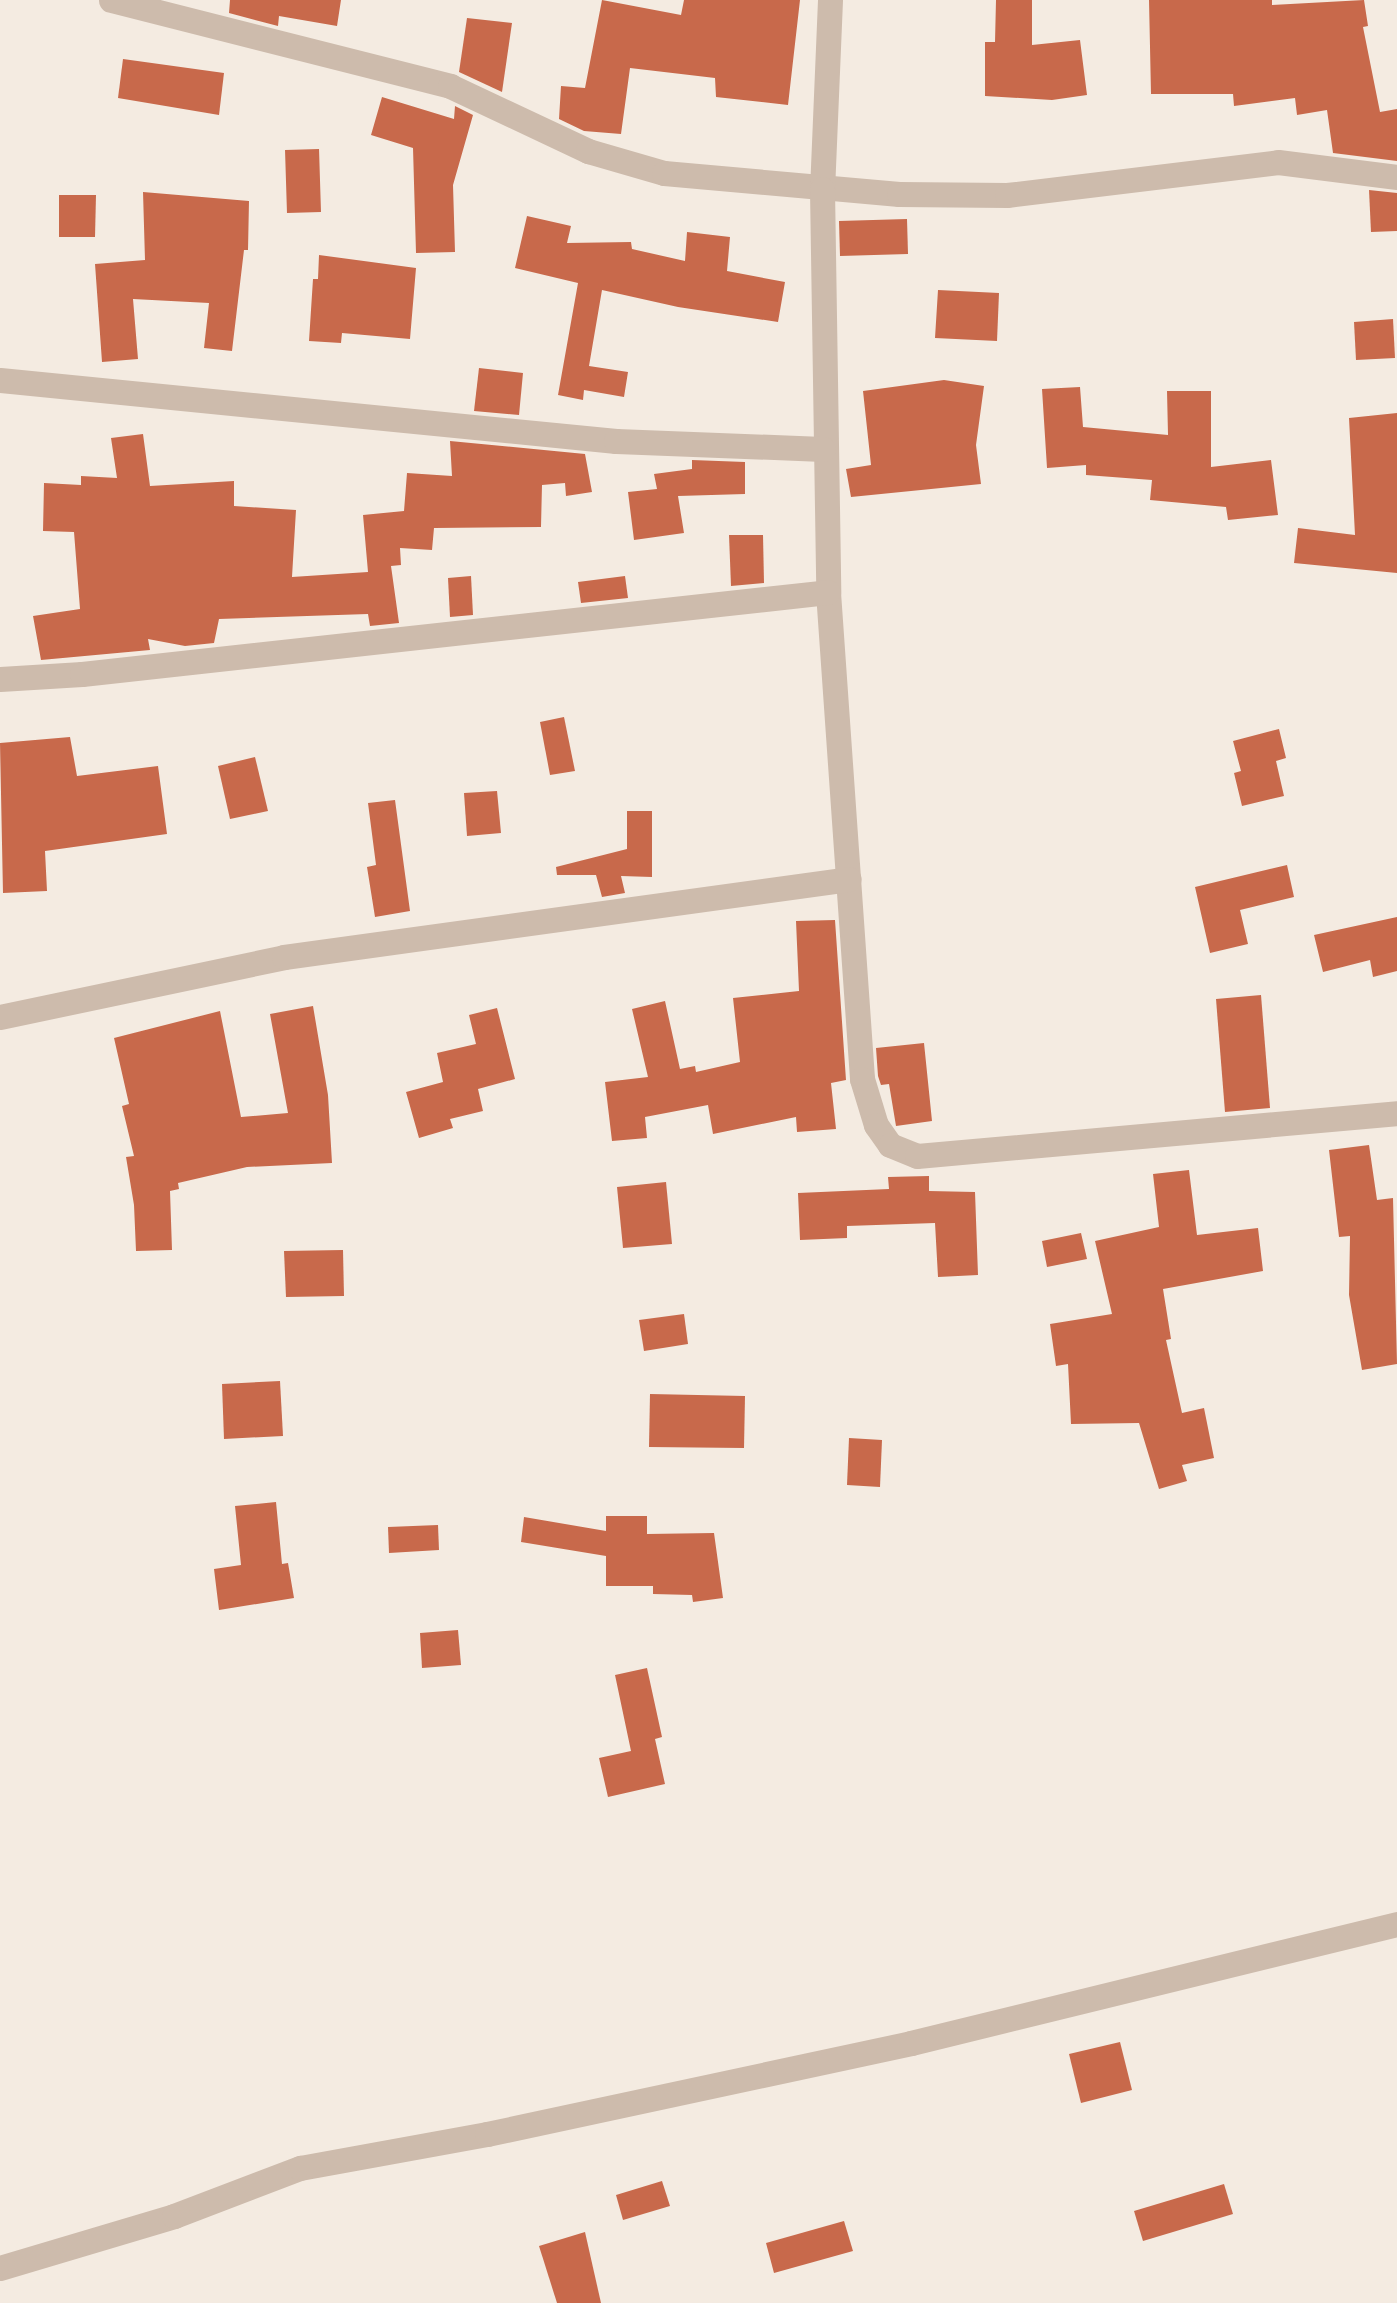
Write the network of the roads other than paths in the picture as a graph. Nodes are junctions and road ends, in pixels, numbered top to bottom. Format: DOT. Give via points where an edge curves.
graph roads {
  1 [pos="111,0"];
  2 [pos="830,0"];
  3 [pos="1397,178"];
  4 [pos="822,189"];
  5 [pos="0,380"];
  6 [pos="823,449"];
  7 [pos="828,592"];
  8 [pos="0,679"];
  9 [pos="848,879"];
  10 [pos="0,1018"];
  11 [pos="1397,1113"];
  12 [pos="1397,1924"];
  13 [pos="0,2268"];
  1 -- 4 [label="street" via="450,86 588,150 664,173"];
  2 -- 4 [label="street"];
  3 -- 4 [label="street" via="1278,162 1007,195"];
  4 -- 6 [label="street"];
  5 -- 6 [label="street" via="616,440"];
  6 -- 7 [label="street"];
  7 -- 8 [label="street"];
  7 -- 9 [label="street"];
  9 -- 10 [label="street" via="284,957"];
  9 -- 11 [label="street" via="862,1079 876,1125 890,1145 916,1156"];
  12 -- 13 [label="street" via="912,2044 300,2168 174,2216"];
}
